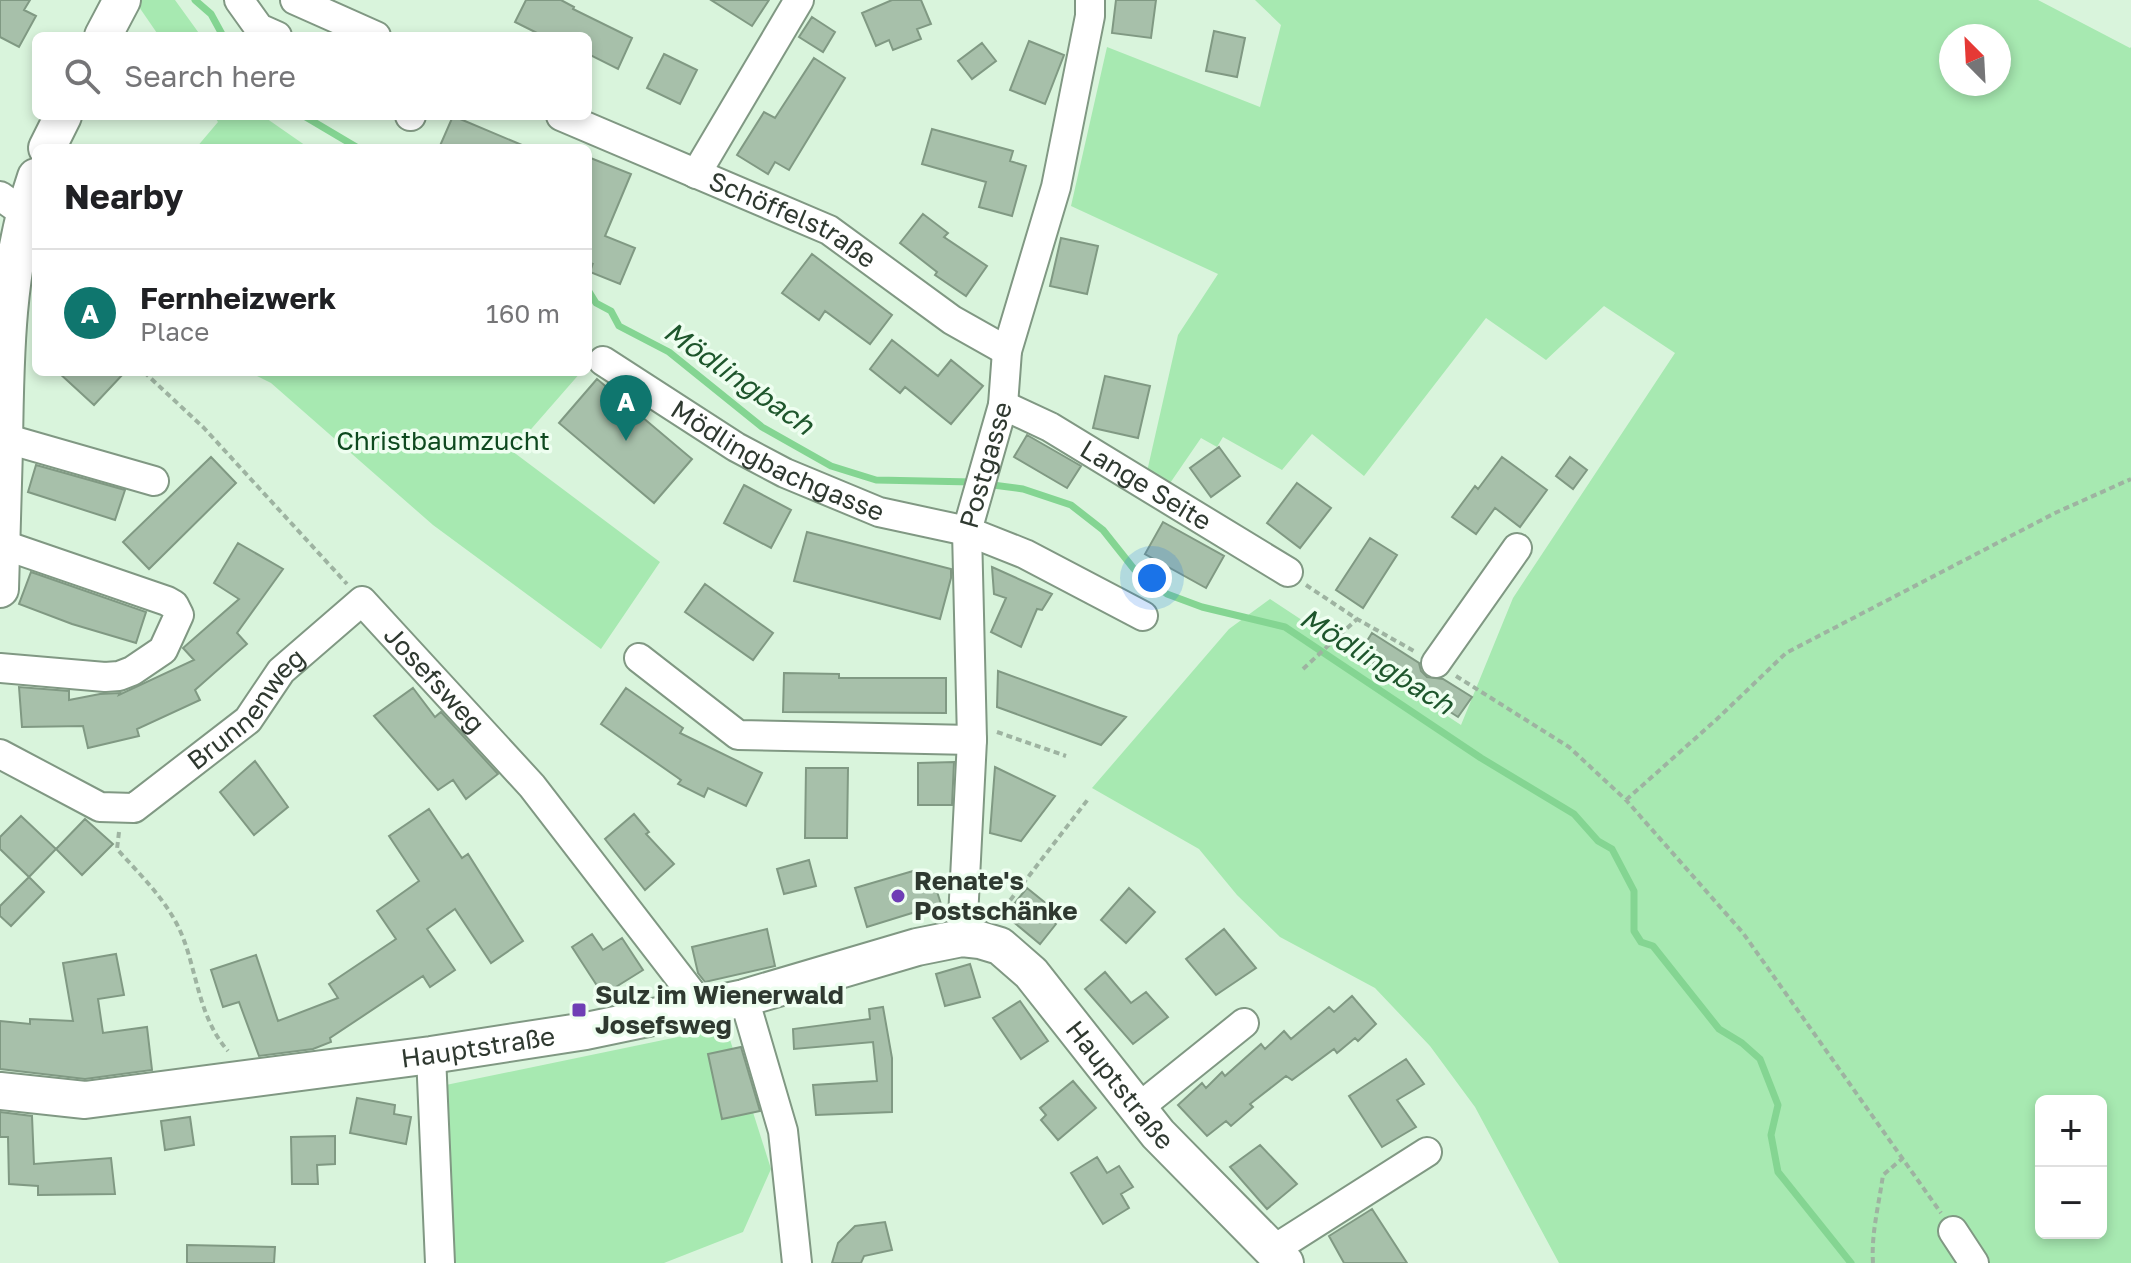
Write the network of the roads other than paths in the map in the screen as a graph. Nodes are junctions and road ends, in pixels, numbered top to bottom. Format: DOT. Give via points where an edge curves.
graph roads {
  1 [pos="122,0"];
  2 [pos="239,0"];
  3 [pos="295,0"];
  4 [pos="799,0"];
  5 [pos="1090,0"];
  6 [pos="105,32"];
  7 [pos="268,32"];
  8 [pos="367,32"];
  9 [pos="61,120"];
  10 [pos="570,120"];
  11 [pos="49,144"];
  12 [pos="696,174"];
  13 [pos="32,182"];
  14 [pos="12,204"];
  15 [pos="1007,351"];
  16 [pos="603,361"];
  17 [pos="1003,405"];
  18 [pos="4,438"];
  19 [pos="2,480"];
  20 [pos="154,481"];
  21 [pos="967,531"];
  22 [pos="1,544"];
  23 [pos="1517,548"];
  24 [pos="1288,572"];
  25 [pos="0,589"];
  26 [pos="362,601"];
  27 [pos="1143,616"];
  28 [pos="639,658"];
  29 [pos="1436,663"];
  30 [pos="0,668"];
  31 [pos="972,732"];
  32 [pos="0,754"];
  33 [pos="971,939"];
  34 [pos="744,998"];
  35 [pos="703,1008"];
  36 [pos="1244,1023"];
  37 [pos="431,1055"];
  38 [pos="0,1091"];
  39 [pos="1137,1109"];
  40 [pos="1427,1152"];
  41 [pos="1953,1231"];
  42 [pos="1279,1257"];
  43 [pos="440,1263"];
  44 [pos="797,1263"];
  45 [pos="1974,1263"];
  1 -- 6 [label="main road"];
  2 -- 7 [label="street"];
  3 -- 8 [label="street"];
  4 -- 12 [label="street"];
  5 -- 15 [label="street, Postgasse" via="1056,187"];
  9 -- 11 [label="main road"];
  10 -- 12 [label="street, Schöffelstraße"];
  12 -- 15 [label="street, Schöffelstraße" via="829,230 952,320"];
  13 -- 14 [label="main road"];
  14 -- 18 [label="main road" via="15,252 6,327"];
  15 -- 17 [label="street, Postgasse"];
  16 -- 21 [label="street, Mödlingbachgasse" via="785,473 879,512"];
  17 -- 21 [label="street, Postgasse"];
  17 -- 24 [label="street, Lange Seite" via="1050,427"];
  18 -- 19 [label="main road"];
  18 -- 20 [label="street"];
  19 -- 22 [label="main road"];
  21 -- 27 [label="street, Mödlingbachgasse" via="1025,554"];
  21 -- 31 [label="street, Postgasse"];
  22 -- 25 [label="main road"];
  22 -- 30 [label="street" via="167,601 179,615 163,650 119,676"];
  23 -- 29 [label="street"];
  26 -- 32 [label="street, Brunnenweg" via="281,671 248,720 134,808 100,807"];
  26 -- 35 [label="street, Josefsweg" via="532,786"];
  28 -- 31 [label="street" via="738,735"];
  31 -- 33 [label="street, Postgasse"];
  33 -- 34 [label="main road, Hauptstraße" via="917,947"];
  33 -- 39 [label="main road, Hauptstraße" via="1000,946 1031,973"];
  34 -- 35 [label="main road, Hauptstraße"];
  34 -- 44 [label="street" via="783,1131"];
  35 -- 37 [label="main road, Hauptstraße"];
  36 -- 39 [label="street"];
  37 -- 38 [label="main road, Hauptstraße" via="85,1100"];
  37 -- 43 [label="street"];
  39 -- 42 [label="main road, Hauptstraße"];
  40 -- 42 [label="street"];
  41 -- 45 [label="street"];
}
